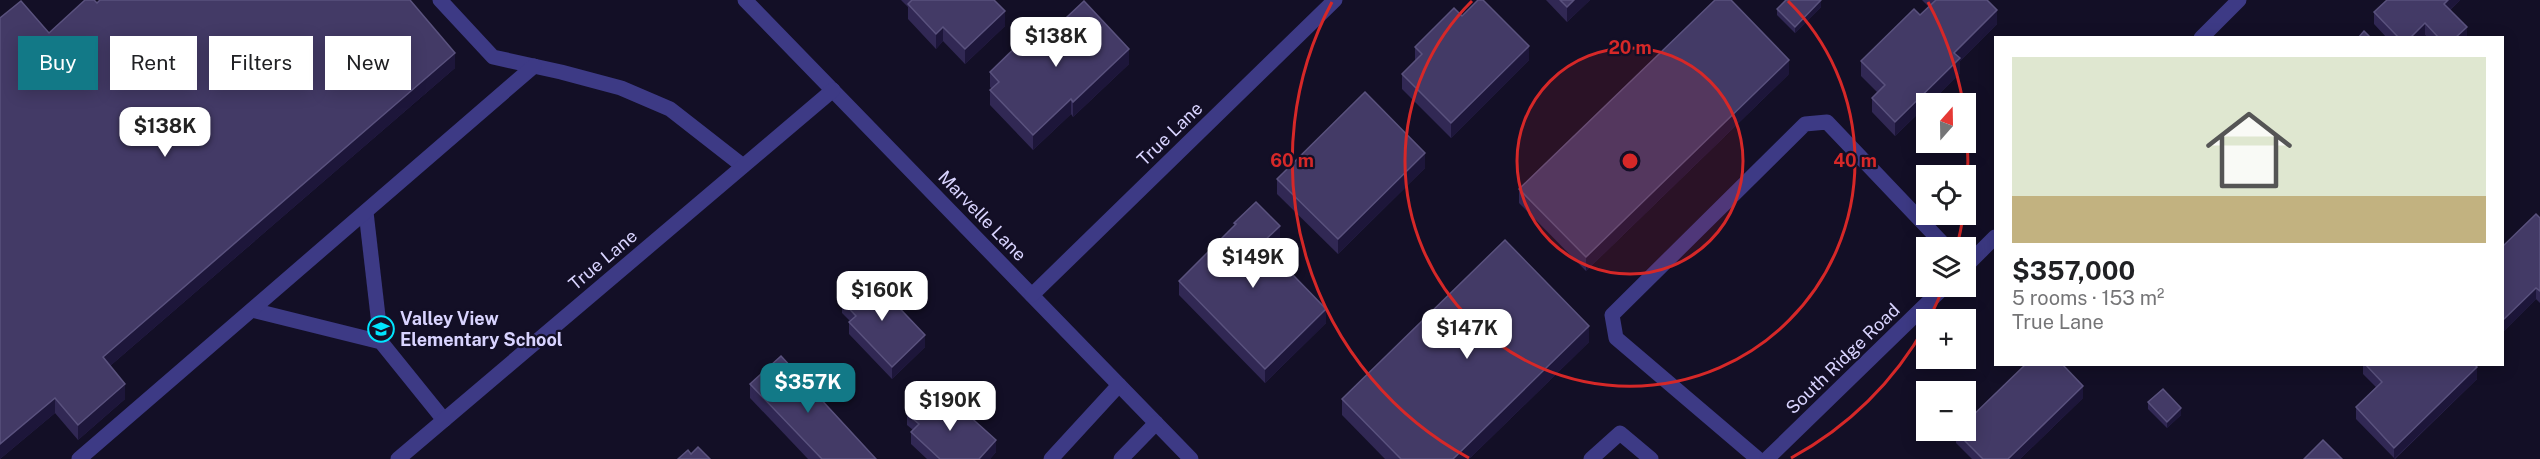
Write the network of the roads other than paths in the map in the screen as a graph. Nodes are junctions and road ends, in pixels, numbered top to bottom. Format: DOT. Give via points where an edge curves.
graph roads {
  1 [pos="440,0"];
  2 [pos="745,0"];
  3 [pos="1335,0"];
  4 [pos="2239,0"];
  5 [pos="2202,36"];
  6 [pos="534,66"];
  7 [pos="833,90"];
  8 [pos="743,166"];
  9 [pos="366,212"];
  10 [pos="1937,237"];
  11 [pos="1994,238"];
  12 [pos="1976,255"];
  13 [pos="1032,296"];
  14 [pos="1934,297"];
  15 [pos="252,310"];
  16 [pos="381,342"];
  17 [pos="1119,385"];
  18 [pos="444,420"];
  19 [pos="1156,423"];
  20 [pos="79,459"];
  21 [pos="398,459"];
  22 [pos="1051,459"];
  23 [pos="1121,459"];
  24 [pos="1191,459"];
  25 [pos="1591,459"];
  26 [pos="1651,459"];
  27 [pos="1758,459"];
  28 [pos="1767,459"];
  1 -- 6 [label="street" via="493,57"];
  2 -- 7 [label="street, Marvelle Lane"];
  3 -- 13 [label="street, True Lane"];
  4 -- 5 [label="street"];
  6 -- 8 [label="street" via="621,88 670,110"];
  6 -- 9 [label="street"];
  7 -- 8 [label="street, True Lane"];
  7 -- 13 [label="street, Marvelle Lane"];
  8 -- 18 [label="street, True Lane"];
  9 -- 15 [label="street"];
  9 -- 16 [label="street"];
  10 -- 27 [label="street" via="1827,122 1805,124 1612,315 1616,338"];
  11 -- 12 [label="street"];
  13 -- 17 [label="street, Marvelle Lane"];
  14 -- 28 [label="street, South Ridge Road"];
  15 -- 16 [label="street"];
  15 -- 20 [label="street"];
  16 -- 18 [label="street"];
  17 -- 19 [label="street, Marvelle Lane"];
  17 -- 22 [label="street"];
  18 -- 21 [label="street, True Lane"];
  19 -- 23 [label="street"];
  19 -- 24 [label="street, Marvelle Lane"];
  25 -- 26 [label="street" via="1620,433"];
}
